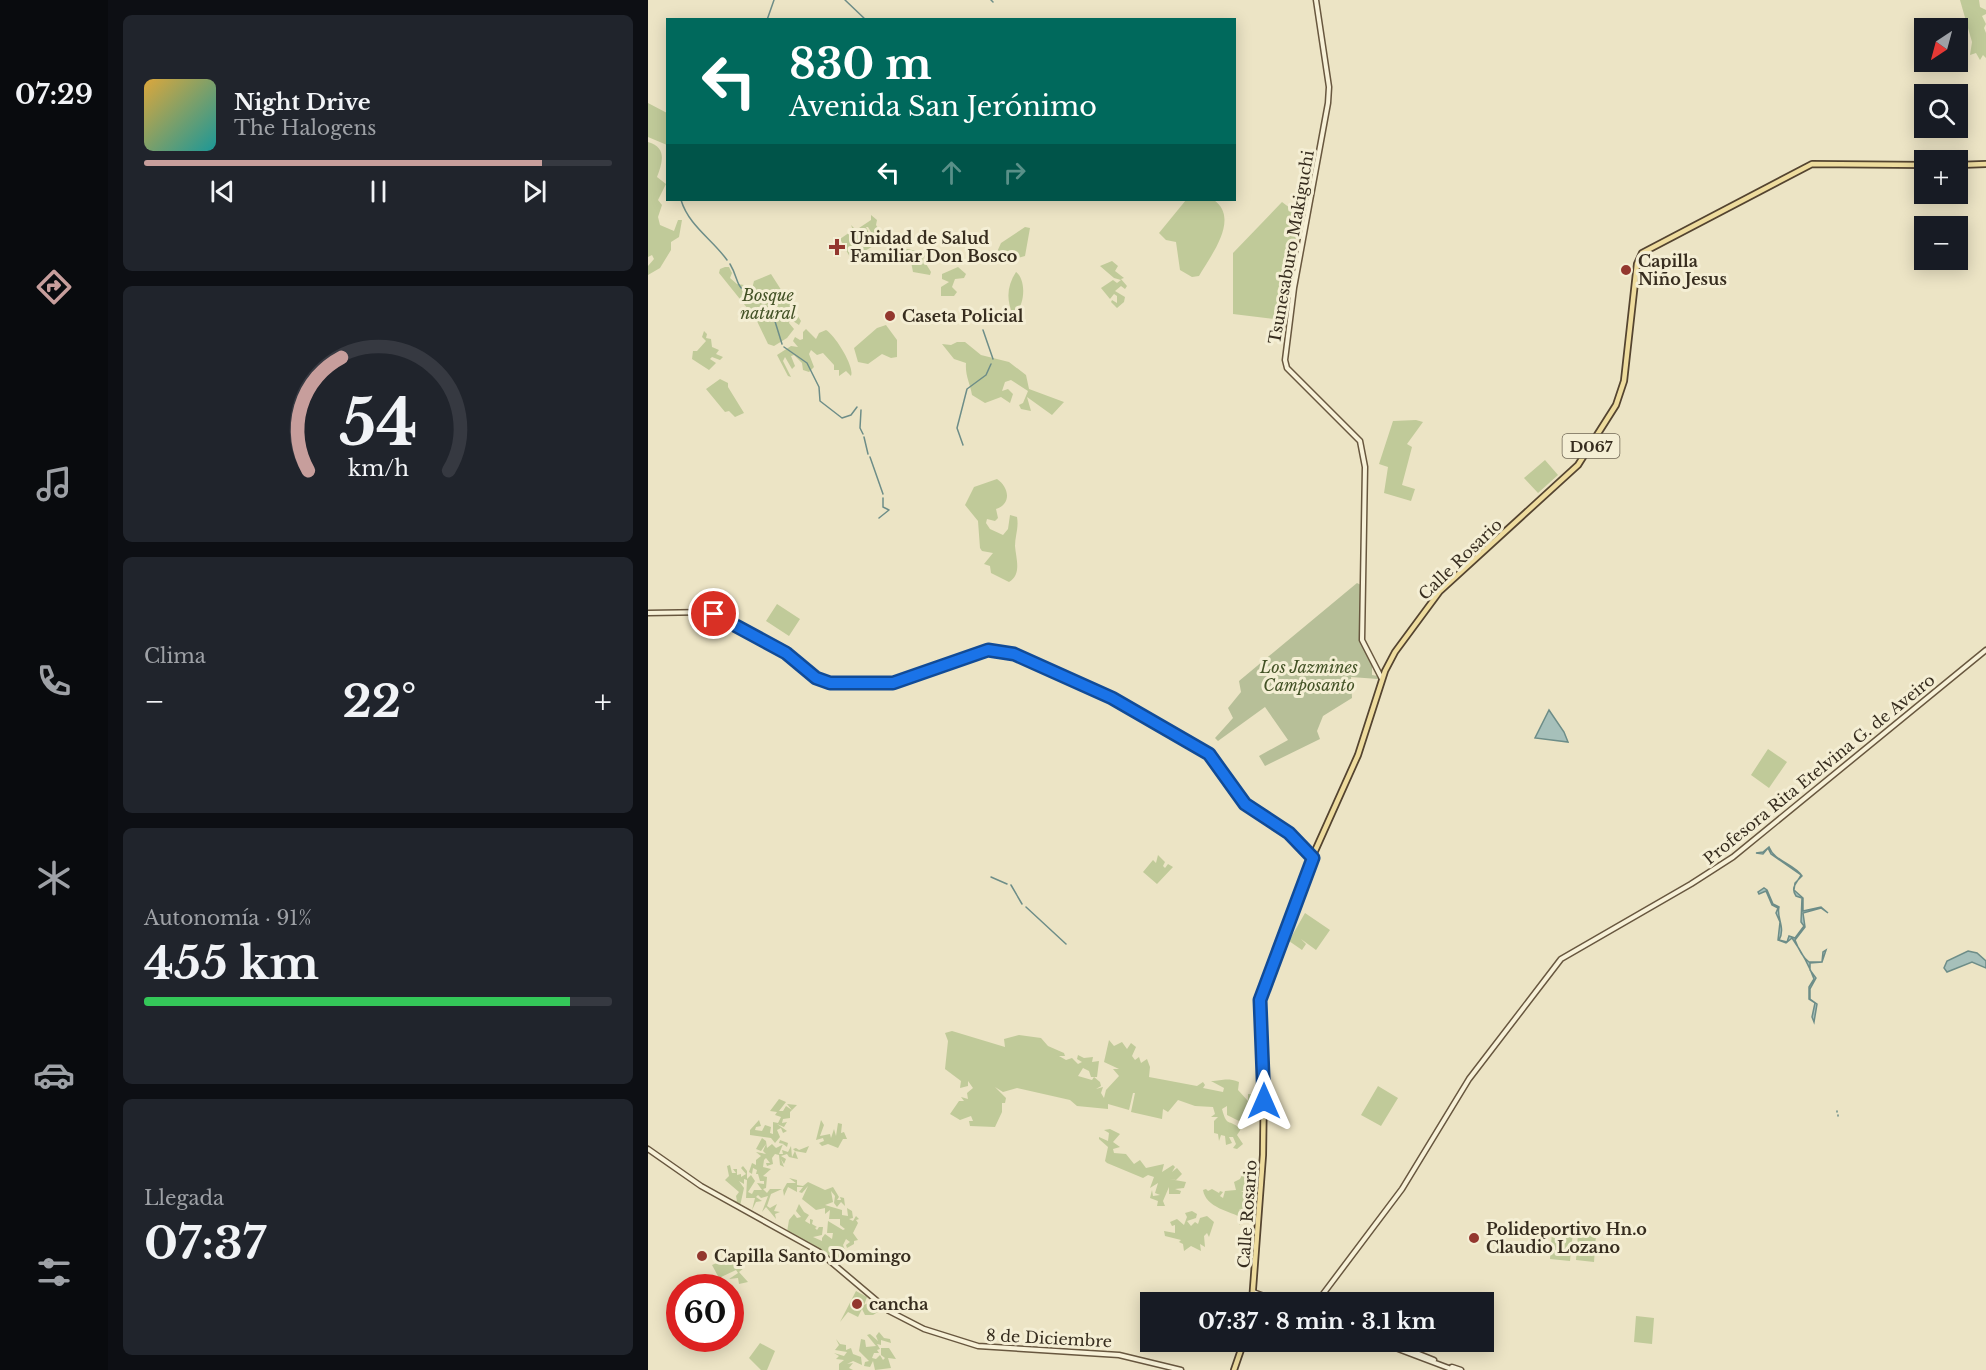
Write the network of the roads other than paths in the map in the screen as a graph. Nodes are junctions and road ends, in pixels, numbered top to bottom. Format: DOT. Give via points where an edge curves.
graph roads {
  1 [pos="1316,0"];
  2 [pos="1986,164"];
  3 [pos="1914,165"];
  4 [pos="1968,165"];
  5 [pos="648,613"];
  6 [pos="1986,650"];
  7 [pos="1382,679"];
  8 [pos="1313,858"];
  9 [pos="648,1149"];
  10 [pos="1253,1292"];
  11 [pos="1325,1292"];
  12 [pos="1240,1352"];
  13 [pos="1406,1352"];
  14 [pos="1413,1352"];
  15 [pos="1181,1370"];
  16 [pos="1234,1370"];
  17 [pos="1454,1370"];
  18 [pos="1461,1370"];
  1 -- 7 [label="street, Tsunesaburo Makiguchi" via="1329,97 1287,326 1285,360 1290,372 1363,447 1362,640"];
  2 -- 4 [label="main road"];
  3 -- 7 [label="main road, Calle Rosario / D067" via="1812,164 1642,253 1637,264 1622,392 1592,446 1571,471 1440,591 1397,648"];
  5 -- 8 [label="street" via="710,612 786,653 816,678 830,683 893,683 988,650 1012,653 1116,700 1209,754 1245,804 1289,833"];
  6 -- 11 [label="street, Profesora Rita Etelvina G. de Aveiro" via="1733,857 1561,959 1475,1070 1402,1189"];
  7 -- 8 [label="main road, Calle Rosario / D067" via="1358,755"];
  8 -- 10 [label="main road, Calle Rosario / D067" via="1259,1001 1263,1132"];
  9 -- 15 [label="street, 8 de Diciembre" via="701,1186 812,1246 889,1311 924,1329 978,1346 1113,1354"];
  12 -- 16 [label="main road"];
  13 -- 17 [label="street"];
  14 -- 18 [label="street"];
}
